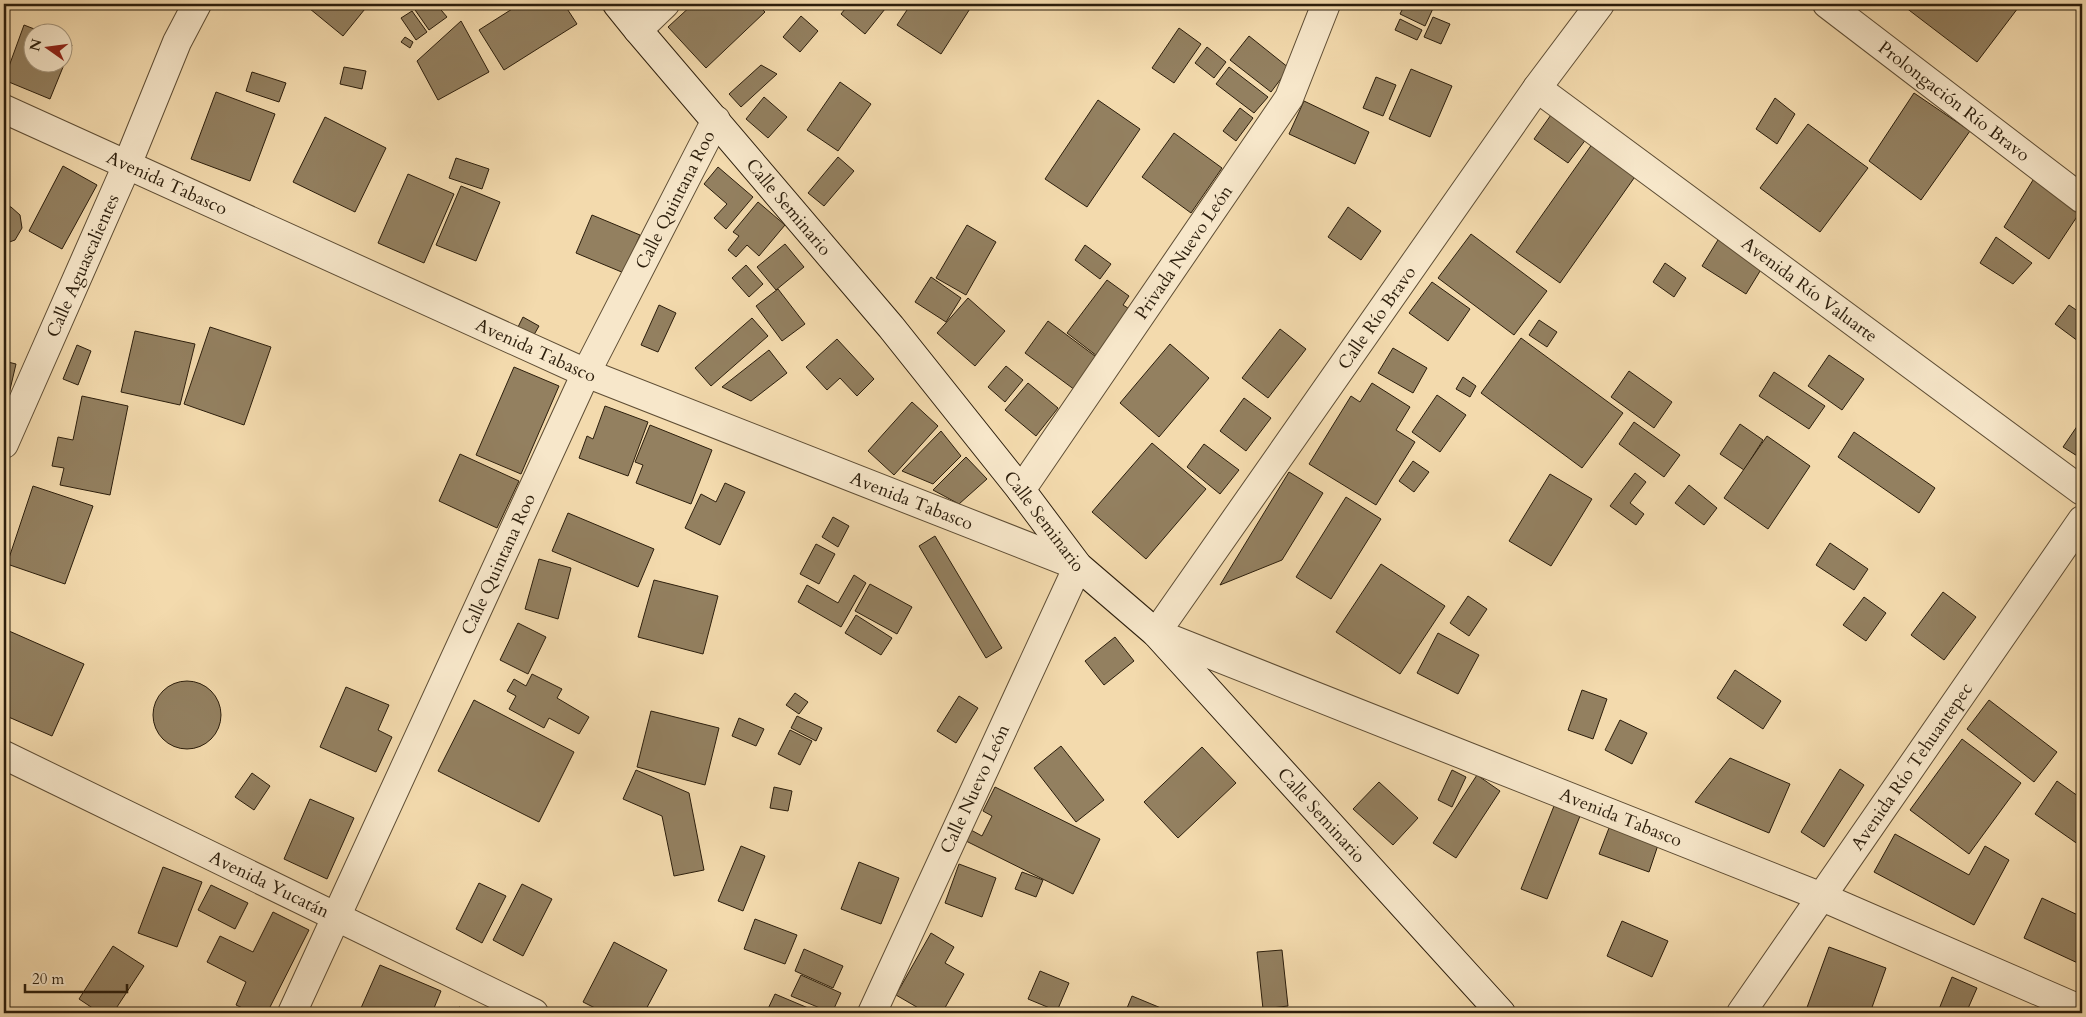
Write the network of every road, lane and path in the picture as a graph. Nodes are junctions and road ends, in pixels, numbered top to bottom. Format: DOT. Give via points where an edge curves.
graph roads {
  1 [pos="197,4"];
  2 [pos="617,4"];
  3 [pos="665,4"];
  4 [pos="1326,4"];
  5 [pos="1600,4"];
  6 [pos="1827,4"];
  7 [pos="638,30"];
  8 [pos="1537,88"];
  9 [pos="4,109"];
  10 [pos="716,120"];
  11 [pos="127,165"];
  12 [pos="2082,199"];
  13 [pos="586,373"];
  14 [pos="4,444"];
  15 [pos="1021,490"];
  16 [pos="2082,491"];
  17 [pos="2082,520"];
  18 [pos="1078,566"];
  19 [pos="1156,633"];
  20 [pos="4,755"];
  21 [pos="1822,897"];
  22 [pos="335,917"];
  23 [pos="2082,1010"];
  24 [pos="292,1013"];
  25 [pos="534,1013"];
  26 [pos="872,1013"];
  27 [pos="1501,1013"];
  28 [pos="1741,1013"];
  1 -- 11 [label="street, Calle Aguascalientes" via="177,42"];
  2 -- 7 [label="street, Calle Seminario"];
  3 -- 7 [label="street"];
  4 -- 15 [label="street, Privada Nuevo León" via="1289,98"];
  5 -- 8 [label="street, Calle Río Bravo"];
  6 -- 12 [label="street, Prolongación Río Bravo"];
  7 -- 10 [label="street, Calle Seminario"];
  8 -- 16 [label="street, Avenida Río Valuarte"];
  8 -- 19 [label="street, Calle Río Bravo"];
  9 -- 11 [label="street, Avenida Tabasco"];
  10 -- 13 [label="street, Calle Quintana Roo"];
  10 -- 15 [label="street, Calle Seminario" via="891,327"];
  11 -- 13 [label="street, Avenida Tabasco"];
  11 -- 14 [label="street, Calle Aguascalientes"];
  13 -- 18 [label="street, Avenida Tabasco"];
  13 -- 22 [label="street, Calle Quintana Roo"];
  15 -- 18 [label="street, Calle Seminario"];
  17 -- 21 [label="street, Avenida Río Tehuantepec"];
  18 -- 19 [label="street, Calle Seminario"];
  18 -- 26 [label="street, Calle Nuevo León"];
  19 -- 21 [label="street, Avenida Tabasco"];
  19 -- 27 [label="street, Calle Seminario"];
  20 -- 22 [label="street, Avenida Yucatán"];
  21 -- 23 [label="street, Avenida Tabasco"];
  21 -- 28 [label="street, Avenida Río Tehuantepec"];
  22 -- 24 [label="street, Calle Quintana Roo"];
  22 -- 25 [label="street, Avenida Yucatán"];
}
